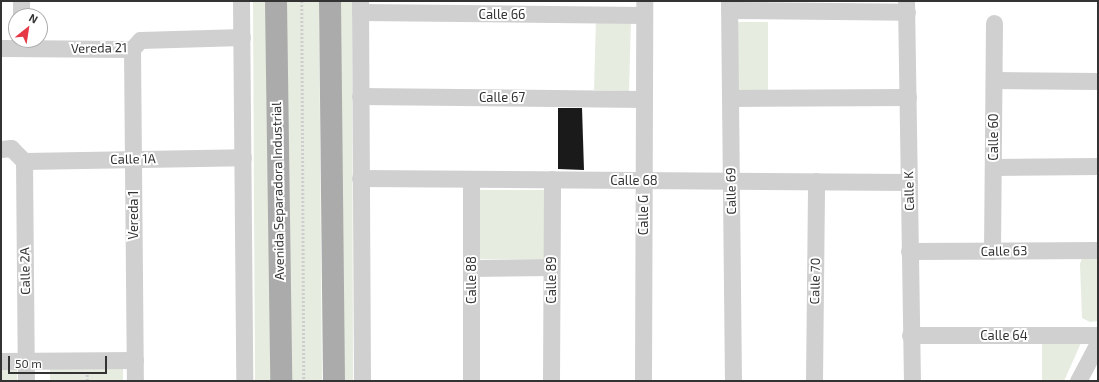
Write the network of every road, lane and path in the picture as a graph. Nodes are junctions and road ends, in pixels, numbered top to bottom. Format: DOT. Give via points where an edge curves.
graph roads {
  1 [pos="241,1"];
  2 [pos="276,1"];
  3 [pos="302,1"];
  4 [pos="330,1"];
  5 [pos="729,6"];
  6 [pos="906,6"];
  7 [pos="360,7"];
  8 [pos="644,8"];
  9 [pos="994,23"];
  10 [pos="242,37"];
  11 [pos="48,45"];
  12 [pos="132,49"];
  13 [pos="994,80"];
  14 [pos="1098,81"];
  15 [pos="360,96"];
  16 [pos="908,97"];
  17 [pos="644,98"];
  18 [pos="730,98"];
  19 [pos="1,149"];
  20 [pos="243,157"];
  21 [pos="133,159"];
  22 [pos="24,161"];
  23 [pos="1098,166"];
  24 [pos="993,167"];
  25 [pos="360,178"];
  26 [pos="471,178"];
  27 [pos="552,179"];
  28 [pos="643,180"];
  29 [pos="731,181"];
  30 [pos="816,181"];
  31 [pos="909,182"];
  32 [pos="1098,250"];
  33 [pos="910,251"];
  34 [pos="992,251"];
  35 [pos="551,267"];
  36 [pos="471,268"];
  37 [pos="910,335"];
  38 [pos="1098,335"];
  39 [pos="1098,343"];
  40 [pos="135,360"];
  41 [pos="1,361"];
  42 [pos="26,361"];
  43 [pos="26,381"];
  44 [pos="135,381"];
  45 [pos="244,381"];
  46 [pos="281,381"];
  47 [pos="304,381"];
  48 [pos="334,381"];
  49 [pos="362,381"];
  50 [pos="471,381"];
  51 [pos="551,381"];
  52 [pos="643,381"];
  53 [pos="734,381"];
  54 [pos="814,381"];
  55 [pos="912,381"];
  56 [pos="1078,381"];
  1 -- 10 [label="street"];
  2 -- 46 [label="main road, Avenida Separadora Industrial"];
  3 -- 47 [label="path"];
  4 -- 48 [label="main road"];
  5 -- 6 [label="street"];
  5 -- 18 [label="street, Calle 69"];
  6 -- 16 [label="street, Calle K"];
  7 -- 8 [label="street, Calle 66"];
  7 -- 15 [label="street"];
  8 -- 17 [label="street, Calle G"];
  9 -- 13 [label="street, Calle 60"];
  10 -- 12 [label="street, Vereda 21" via="140,40"];
  10 -- 20 [label="street"];
  11 -- 12 [label="street, Vereda 21"];
  12 -- 21 [label="street, Vereda 1"];
  13 -- 14 [label="street"];
  13 -- 24 [label="street, Calle 60"];
  15 -- 17 [label="street, Calle 67"];
  15 -- 25 [label="street"];
  16 -- 18 [label="street"];
  16 -- 31 [label="street, Calle K"];
  17 -- 28 [label="street, Calle G"];
  18 -- 29 [label="street, Calle 69"];
  19 -- 22 [label="street" via="11,148"];
  20 -- 21 [label="street, Calle 1A"];
  20 -- 45 [label="street"];
  21 -- 22 [label="street, Calle 1A"];
  21 -- 40 [label="street, Vereda 1"];
  22 -- 42 [label="street, Calle 2A"];
  23 -- 24 [label="street"];
  24 -- 34 [label="street, Calle 60"];
  25 -- 26 [label="street, Calle 68"];
  25 -- 49 [label="street"];
  26 -- 27 [label="street, Calle 68"];
  26 -- 36 [label="street, Calle 88"];
  27 -- 28 [label="street, Calle 68"];
  27 -- 35 [label="street, Calle 89"];
  28 -- 29 [label="street, Calle 68"];
  28 -- 52 [label="street, Calle G"];
  29 -- 30 [label="street, Calle 68"];
  29 -- 53 [label="street, Calle 69"];
  30 -- 31 [label="street, Calle 68"];
  30 -- 54 [label="street, Calle 70"];
  31 -- 33 [label="street, Calle K"];
  32 -- 34 [label="street, Calle 63"];
  33 -- 34 [label="street, Calle 63"];
  33 -- 37 [label="street, Calle K"];
  35 -- 36 [label="street"];
  35 -- 51 [label="street, Calle 89"];
  36 -- 50 [label="street, Calle 88"];
  37 -- 38 [label="street, Calle 64"];
  37 -- 55 [label="street, Calle K"];
  39 -- 56 [label="street"];
  40 -- 42 [label="street"];
  40 -- 44 [label="street, Vereda 1"];
  41 -- 42 [label="street"];
  42 -- 43 [label="street, Calle 2A"];
}
